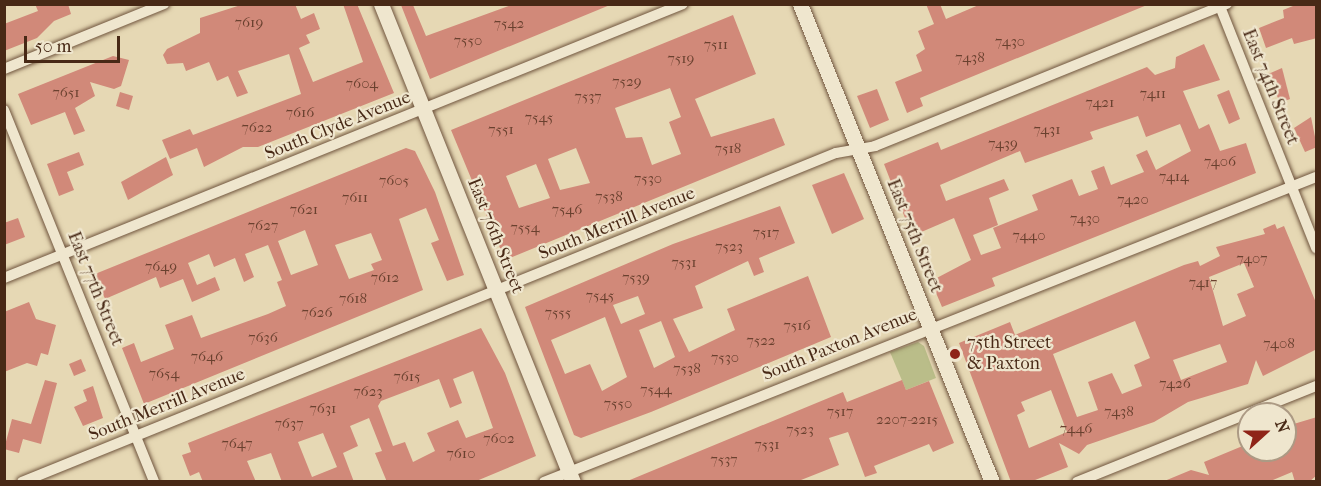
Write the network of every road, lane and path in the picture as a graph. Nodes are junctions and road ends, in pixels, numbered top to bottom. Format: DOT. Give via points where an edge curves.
graph roads {
  1 [pos="164,4"];
  2 [pos="381,4"];
  3 [pos="683,4"];
  4 [pos="800,4"];
  5 [pos="1222,6"];
  6 [pos="4,69"];
  7 [pos="423,109"];
  8 [pos="4,110"];
  9 [pos="858,149"];
  10 [pos="1317,177"];
  11 [pos="1292,187"];
  12 [pos="1317,248"];
  13 [pos="63,254"];
  14 [pos="4,278"];
  15 [pos="496,290"];
  16 [pos="930,327"];
  17 [pos="1317,386"];
  18 [pos="136,435"];
  19 [pos="571,477"];
  20 [pos="22,482"];
  21 [pos="154,482"];
  22 [pos="544,482"];
  23 [pos="992,482"];
  24 [pos="1077,482"];
  1 -- 6 [label="street"];
  2 -- 7 [label="main road, East 76th Street"];
  3 -- 7 [label="street, South Clyde Avenue"];
  4 -- 9 [label="main road, East 75th Street"];
  5 -- 9 [label="street, South Merrill Avenue"];
  5 -- 11 [label="street, East 74th Street"];
  7 -- 13 [label="street, South Clyde Avenue"];
  7 -- 15 [label="main road, East 76th Street"];
  8 -- 13 [label="street, East 77th Street"];
  9 -- 15 [label="street, South Merrill Avenue" via="836,153"];
  9 -- 16 [label="main road, East 75th Street"];
  10 -- 11 [label="street, South Paxton Avenue"];
  11 -- 12 [label="street, East 74th Street"];
  11 -- 16 [label="street, South Paxton Avenue" via="1009,300"];
  13 -- 14 [label="street, South Clyde Avenue"];
  13 -- 18 [label="street, East 77th Street"];
  15 -- 18 [label="street, South Merrill Avenue"];
  15 -- 19 [label="main road, East 76th Street"];
  16 -- 19 [label="street, South Paxton Avenue"];
  16 -- 23 [label="main road, East 75th Street"];
  17 -- 24 [label="street"];
  18 -- 20 [label="street, South Merrill Avenue"];
  18 -- 21 [label="street, East 77th Street"];
  19 -- 22 [label="street, South Paxton Avenue"];
}
